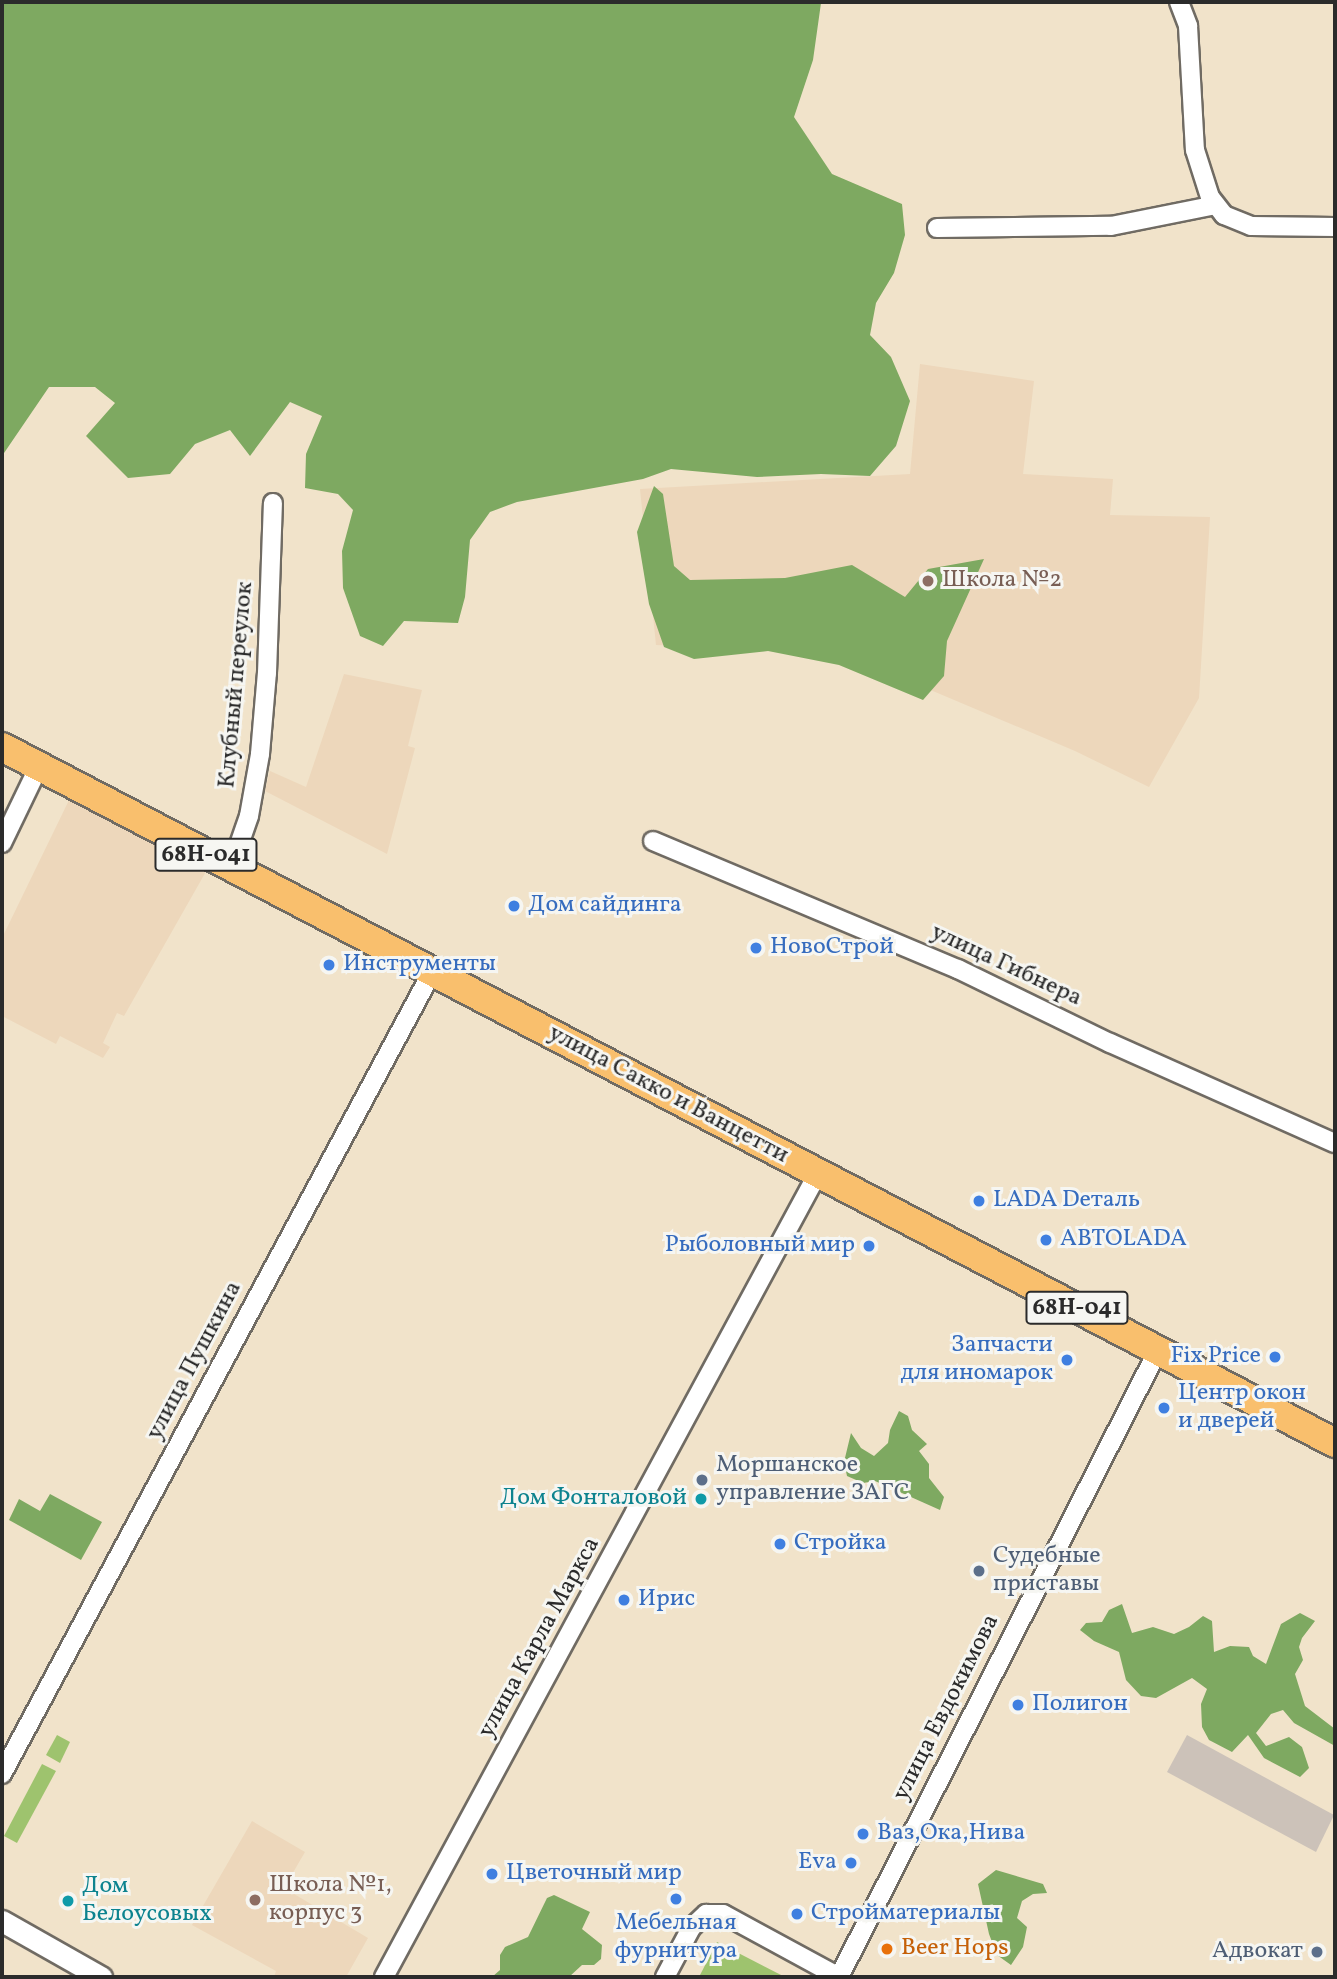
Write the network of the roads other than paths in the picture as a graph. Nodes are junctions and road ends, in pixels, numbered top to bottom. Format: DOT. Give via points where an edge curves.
graph roads {
  1 [pos="1179,2"];
  2 [pos="1216,205"];
  3 [pos="937,228"];
  4 [pos="1335,228"];
  5 [pos="273,503"];
  6 [pos="2,747"];
  7 [pos="39,766"];
  8 [pos="653,841"];
  9 [pos="2,843"];
  10 [pos="231,868"];
  11 [pos="432,972"];
  12 [pos="1335,1143"];
  13 [pos="818,1173"];
  14 [pos="1158,1350"];
  15 [pos="1335,1443"];
  16 [pos="2,1774"];
  17 [pos="2,1921"];
  18 [pos="101,1977"];
  19 [pos="384,1977"];
  20 [pos="665,1977"];
  21 [pos="839,1977"];
  1 -- 2 [label="street" via="1188,26 1195,150"];
  2 -- 3 [label="street" via="1111,226"];
  2 -- 4 [label="street" via="1224,215 1251,226"];
  5 -- 10 [label="street, Клубный переулок" via="260,754 249,816"];
  6 -- 7 [label="main road, улица Сакко и Ванцетти / 68Н-041"];
  7 -- 9 [label="street"];
  7 -- 10 [label="main road, улица Сакко и Ванцетти / 68Н-041"];
  8 -- 12 [label="street, улица Гибнера" via="958,970"];
  10 -- 11 [label="main road, улица Сакко и Ванцетти / 68Н-041"];
  11 -- 13 [label="main road, улица Сакко и Ванцетти / 68Н-041"];
  11 -- 16 [label="street, улица Пушкина"];
  13 -- 14 [label="main road, улица Сакко и Ванцетти / 68Н-041"];
  13 -- 19 [label="street, улица Карла Маркса"];
  14 -- 15 [label="main road, улица Сакко и Ванцетти / 68Н-041"];
  14 -- 21 [label="street, улица Евдокимова"];
  17 -- 18 [label="street"];
  20 -- 21 [label="street" via="691,1927 706,1914 723,1914"];
}
